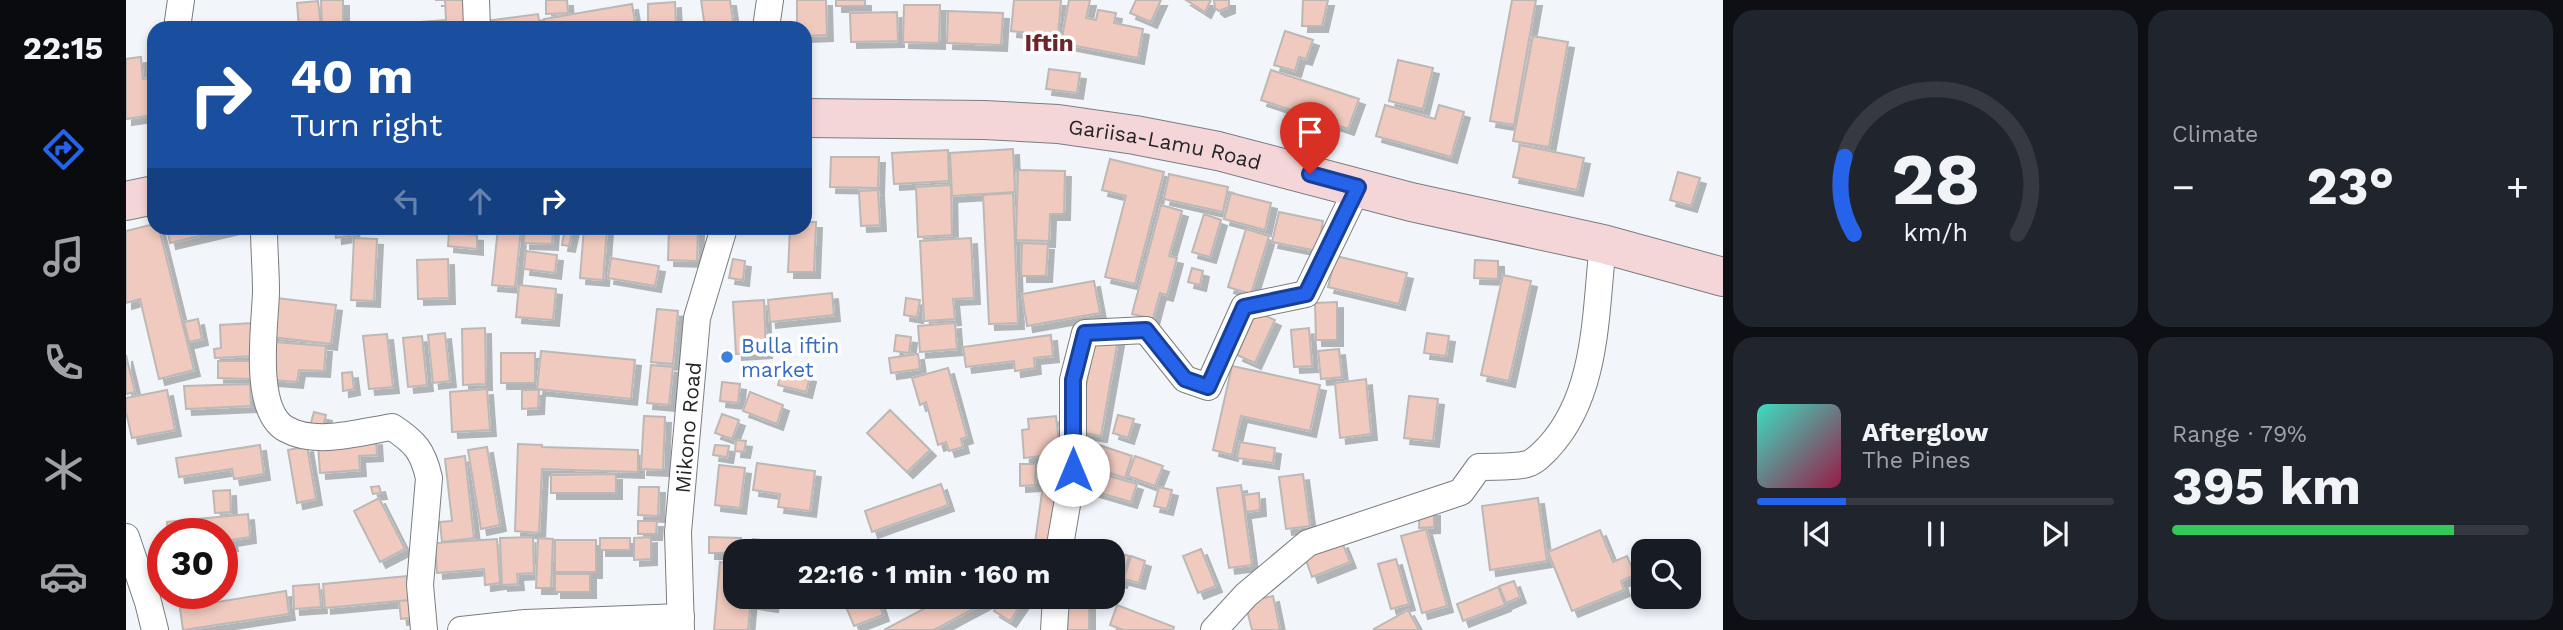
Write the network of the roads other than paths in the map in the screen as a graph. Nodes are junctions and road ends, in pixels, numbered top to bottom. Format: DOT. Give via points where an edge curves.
graph roads {
  1 [pos="181,0"];
  2 [pos="476,0"];
  3 [pos="770,0"];
  4 [pos="178,21"];
  5 [pos="477,21"];
  6 [pos="767,21"];
  7 [pos="812,118"];
  8 [pos="1358,187"];
  9 [pos="147,196"];
  10 [pos="126,201"];
  11 [pos="264,235"];
  12 [pos="722,235"];
  13 [pos="1603,244"];
  14 [pos="1723,277"];
  15 [pos="126,537"];
  16 [pos="1061,539"];
  17 [pos="1055,609"];
  18 [pos="681,624"];
  19 [pos="155,630"];
  20 [pos="424,630"];
  21 [pos="461,630"];
  22 [pos="1054,630"];
  23 [pos="1214,630"];
  1 -- 4 [label="street"];
  2 -- 5 [label="street"];
  3 -- 6 [label="street"];
  7 -- 8 [label="street, Gariisa-Lamu Road" via="1058,124 1219,151"];
  8 -- 13 [label="street, Gariisa-Lamu Road"];
  8 -- 16 [label="street" via="1306,294 1244,307 1208,387 1185,379 1146,330 1085,333 1073,380 1073,470"];
  9 -- 10 [label="street"];
  11 -- 20 [label="street" via="263,378 273,417 288,430 306,436 392,427 418,447 426,464 429,478 420,585"];
  12 -- 18 [label="street, Mikono Road" via="697,318 678,531"];
  13 -- 14 [label="street, Gariisa-Lamu Road"];
  13 -- 23 [label="street" via="1587,377 1571,417 1541,455 1529,464 1479,467 1461,492 1308,543"];
  15 -- 19 [label="street"];
  17 -- 22 [label="street"];
  18 -- 21 [label="street" via="525,623"];
}
